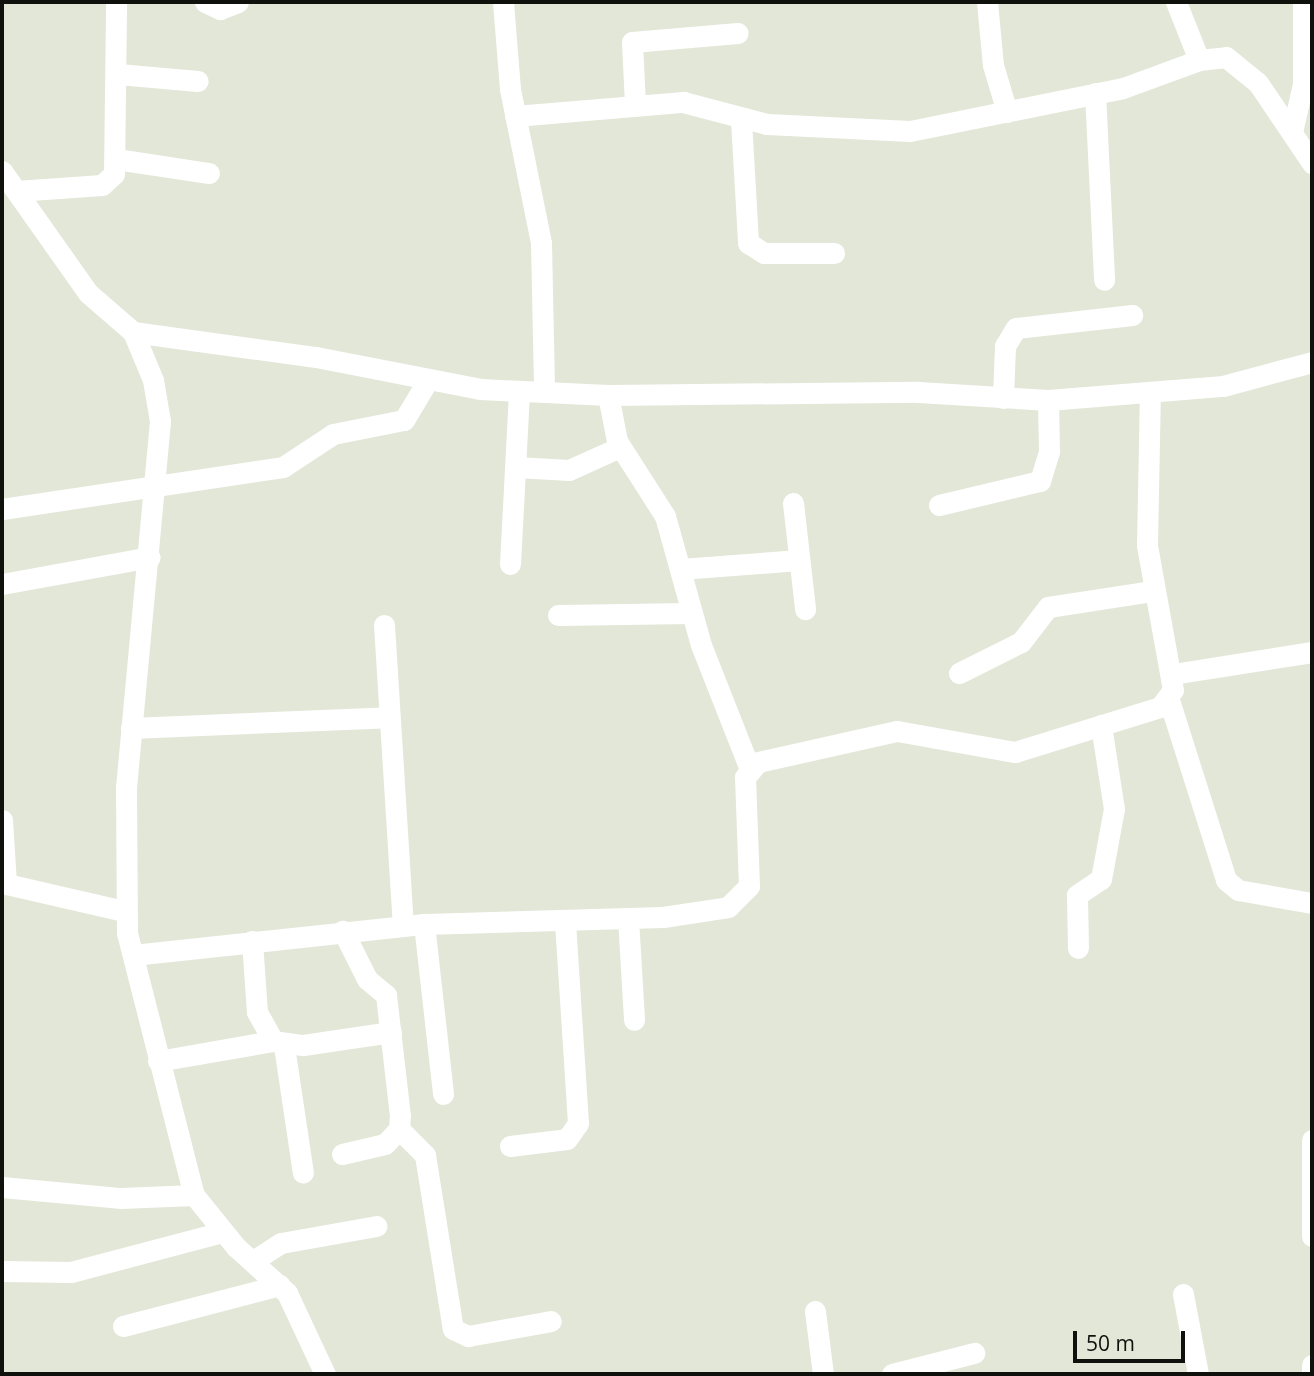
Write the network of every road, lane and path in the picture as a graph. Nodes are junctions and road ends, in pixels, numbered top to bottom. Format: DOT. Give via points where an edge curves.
graph roads {
  1 [pos="116,2"];
  2 [pos="205,2"];
  3 [pos="238,2"];
  4 [pos="503,2"];
  5 [pos="987,2"];
  6 [pos="1176,2"];
  7 [pos="1303,2"];
  8 [pos="738,33"];
  9 [pos="1199,60"];
  10 [pos="118,75"];
  11 [pos="198,81"];
  12 [pos="1096,93"];
  13 [pos="635,104"];
  14 [pos="1007,112"];
  15 [pos="515,116"];
  16 [pos="741,120"];
  17 [pos="1292,132"];
  18 [pos="116,159"];
  19 [pos="1312,163"];
  20 [pos="2,171"];
  21 [pos="209,173"];
  22 [pos="16,191"];
  23 [pos="834,253"];
  24 [pos="1104,279"];
  25 [pos="1132,315"];
  26 [pos="133,332"];
  27 [pos="1312,362"];
  28 [pos="428,380"];
  29 [pos="519,391"];
  30 [pos="544,392"];
  31 [pos="608,395"];
  32 [pos="1150,395"];
  33 [pos="1003,398"];
  34 [pos="1048,401"];
  35 [pos="620,447"];
  36 [pos="516,467"];
  37 [pos="158,483"];
  38 [pos="793,503"];
  39 [pos="939,505"];
  40 [pos="2,509"];
  41 [pos="150,557"];
  42 [pos="799,560"];
  43 [pos="510,564"];
  44 [pos="680,569"];
  45 [pos="2,584"];
  46 [pos="1153,591"];
  47 [pos="805,609"];
  48 [pos="690,613"];
  49 [pos="558,615"];
  50 [pos="383,625"];
  51 [pos="1312,652"];
  52 [pos="959,673"];
  53 [pos="1173,674"];
  54 [pos="1169,700"];
  55 [pos="390,718"];
  56 [pos="1101,725"];
  57 [pos="131,728"];
  58 [pos="749,767"];
  59 [pos="2,820"];
  60 [pos="4,883"];
  61 [pos="1312,903"];
  62 [pos="124,911"];
  63 [pos="628,918"];
  64 [pos="565,920"];
  65 [pos="413,924"];
  66 [pos="343,931"];
  67 [pos="252,941"];
  68 [pos="1078,948"];
  69 [pos="133,955"];
  70 [pos="634,1020"];
  71 [pos="391,1032"];
  72 [pos="278,1044"];
  73 [pos="158,1061"];
  74 [pos="443,1094"];
  75 [pos="399,1129"];
  76 [pos="1312,1140"];
  77 [pos="510,1146"];
  78 [pos="342,1154"];
  79 [pos="303,1173"];
  80 [pos="2,1187"];
  81 [pos="194,1195"];
  82 [pos="1312,1215"];
  83 [pos="376,1226"];
  84 [pos="222,1232"];
  85 [pos="1312,1236"];
  86 [pos="253,1261"];
  87 [pos="2,1271"];
  88 [pos="280,1285"];
  89 [pos="1183,1294"];
  90 [pos="815,1311"];
  91 [pos="551,1321"];
  92 [pos="123,1326"];
  93 [pos="974,1353"];
  94 [pos="1312,1364"];
  95 [pos="325,1374"];
  96 [pos="823,1374"];
  97 [pos="892,1374"];
  98 [pos="1198,1374"];
  99 [pos="1312,1374"];
  1 -- 10 [label="street"];
  2 -- 3 [label="street" via="220,9"];
  4 -- 15 [label="street"];
  5 -- 14 [label="street" via="993,65"];
  6 -- 9 [label="street"];
  7 -- 17 [label="street" via="1303,84"];
  8 -- 13 [label="street" via="632,42"];
  9 -- 12 [label="street"];
  9 -- 17 [label="street" via="1236,61"];
  10 -- 11 [label="street"];
  10 -- 18 [label="street"];
  12 -- 14 [label="street"];
  12 -- 24 [label="street"];
  13 -- 15 [label="street"];
  13 -- 16 [label="street" via="683,102"];
  14 -- 16 [label="street" via="910,131"];
  15 -- 30 [label="street" via="541,243"];
  16 -- 23 [label="street" via="748,243 764,253"];
  17 -- 19 [label="street"];
  18 -- 21 [label="street"];
  18 -- 22 [label="street" via="114,174 102,185"];
  20 -- 22 [label="street"];
  22 -- 26 [label="street" via="88,293"];
  25 -- 33 [label="street" via="1016,328 1005,346"];
  26 -- 28 [label="street"];
  26 -- 37 [label="street" via="158,400"];
  27 -- 32 [label="street" via="1242,383"];
  28 -- 29 [label="street"];
  28 -- 37 [label="street" via="404,420 333,434 283,467"];
  29 -- 30 [label="street"];
  29 -- 36 [label="street"];
  30 -- 31 [label="street"];
  31 -- 33 [label="street" via="862,391"];
  31 -- 35 [label="street"];
  32 -- 34 [label="street"];
  32 -- 46 [label="street" via="1145,502"];
  33 -- 34 [label="street"];
  34 -- 39 [label="street" via="1049,453 1040,481"];
  35 -- 36 [label="street" via="569,470"];
  35 -- 44 [label="street" via="665,516"];
  36 -- 43 [label="street"];
  37 -- 40 [label="street"];
  37 -- 41 [label="street"];
  38 -- 42 [label="street"];
  41 -- 45 [label="street"];
  41 -- 57 [label="street"];
  42 -- 44 [label="street"];
  42 -- 47 [label="street"];
  44 -- 48 [label="street"];
  46 -- 52 [label="street" via="1048,607 1021,642"];
  46 -- 53 [label="street"];
  48 -- 49 [label="street"];
  48 -- 58 [label="street"];
  50 -- 55 [label="street"];
  51 -- 53 [label="street"];
  53 -- 54 [label="street"];
  54 -- 56 [label="street"];
  54 -- 61 [label="street" via="1226,880 1238,890"];
  55 -- 57 [label="street"];
  55 -- 65 [label="street"];
  56 -- 58 [label="street" via="1015,752 916,730 873,734"];
  56 -- 68 [label="street" via="1114,809 1101,879 1077,895"];
  57 -- 62 [label="street"];
  58 -- 63 [label="street" via="744,791 752,865 741,899 710,911"];
  59 -- 60 [label="street"];
  60 -- 62 [label="street"];
  62 -- 69 [label="street"];
  63 -- 64 [label="street"];
  63 -- 70 [label="street"];
  64 -- 65 [label="street"];
  64 -- 77 [label="street" via="578,1123 567,1139"];
  65 -- 66 [label="street"];
  65 -- 74 [label="street"];
  66 -- 67 [label="street"];
  66 -- 71 [label="street" via="367,979 386,995"];
  67 -- 69 [label="street"];
  67 -- 72 [label="street" via="257,1012"];
  69 -- 73 [label="street"];
  71 -- 72 [label="street"];
  71 -- 75 [label="street"];
  72 -- 73 [label="street"];
  72 -- 79 [label="street"];
  73 -- 81 [label="street"];
  75 -- 78 [label="street" via="385,1144"];
  75 -- 91 [label="street" via="425,1155 453,1328 468,1336"];
  76 -- 82 [label="street"];
  80 -- 81 [label="street" via="121,1198"];
  81 -- 84 [label="street"];
  82 -- 85 [label="street"];
  83 -- 86 [label="street" via="281,1243"];
  84 -- 86 [label="street"];
  84 -- 87 [label="street" via="71,1272"];
  86 -- 88 [label="street"];
  88 -- 92 [label="street"];
  88 -- 95 [label="street" via="301,1315"];
  89 -- 98 [label="street"];
  90 -- 96 [label="street"];
  93 -- 97 [label="street"];
  94 -- 99 [label="street"];
}
